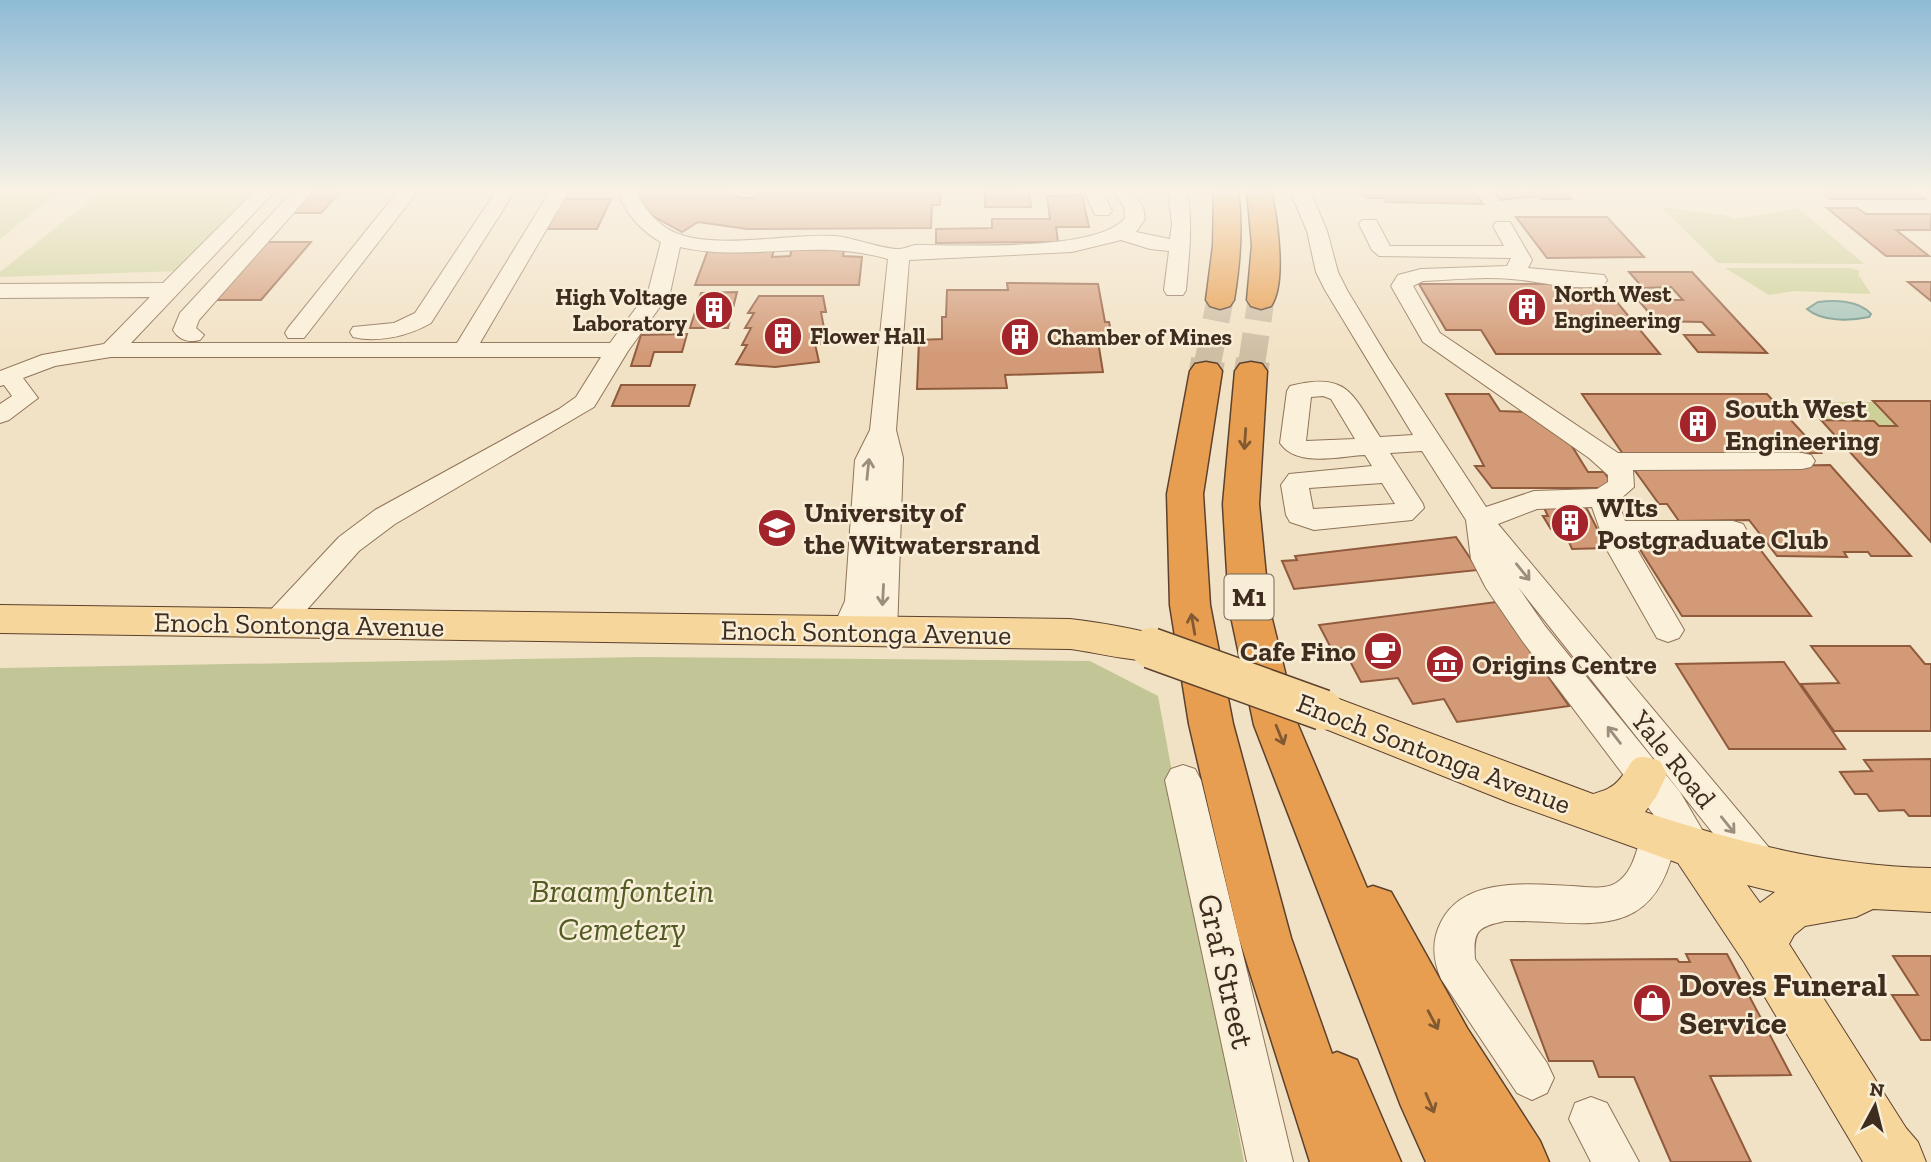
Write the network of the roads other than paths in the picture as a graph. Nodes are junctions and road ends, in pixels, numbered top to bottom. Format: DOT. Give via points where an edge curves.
graph roads {
  1 [pos="211,245"];
  2 [pos="254,245"];
  3 [pos="365,245"];
  4 [pos="470,245"];
  5 [pos="527,245"];
  6 [pos="671,245"];
  7 [pos="858,245"];
  8 [pos="1091,245"];
  9 [pos="1173,245"];
  10 [pos="1227,245"];
  11 [pos="1265,245"];
  12 [pos="1320,245"];
  13 [pos="1380,245"];
  14 [pos="1509,245"];
  15 [pos="1181,246"];
  16 [pos="899,256"];
  17 [pos="1514,262"];
  18 [pos="1596,280"];
  19 [pos="1175,289"];
  20 [pos="167,290"];
  21 [pos="0,291"];
  22 [pos="1220,300"];
  23 [pos="1261,300"];
  24 [pos="296,333"];
  25 [pos="186,342"];
  26 [pos="111,350"];
  27 [pos="464,350"];
  28 [pos="617,350"];
  29 [pos="1206,371"];
  30 [pos="1251,371"];
  31 [pos="4,378"];
  32 [pos="0,415"];
  33 [pos="1430,442"];
  34 [pos="1802,461"];
  35 [pos="1611,463"];
  36 [pos="1390,474"];
  37 [pos="1603,498"];
  38 [pos="1480,520"];
  39 [pos="1613,531"];
  40 [pos="1733,531"];
  41 [pos="0,619"];
  42 [pos="276,624"];
  43 [pos="1668,629"];
  44 [pos="864,632"];
  45 [pos="1644,774"];
  46 [pos="1183,780"];
  47 [pos="1234,810"];
  48 [pos="1312,813"];
  49 [pos="1592,814"];
  50 [pos="1676,844"];
  51 [pos="1763,868"];
  52 [pos="1931,890"];
  53 [pos="1885,891"];
  54 [pos="1761,945"];
  55 [pos="1532,1078"];
  56 [pos="1591,1119"];
  57 [pos="1270,1162"];
  58 [pos="1340,1162"];
  59 [pos="1371,1162"];
  60 [pos="1456,1162"];
  61 [pos="1520,1162"];
  62 [pos="1616,1162"];
  63 [pos="1898,1162"];
  1 -- 20 [label="street"];
  2 -- 25 [label="street" via="188,318"];
  3 -- 24 [label="street"];
  4 -- 24 [label="street" via="423,318 408,328"];
  5 -- 27 [label="street"];
  6 -- 28 [label="street" via="659,293"];
  7 -- 16 [label="street"];
  8 -- 16 [label="street" via="915,251"];
  9 -- 15 [label="street"];
  10 -- 22 [label="highway"];
  11 -- 23 [label="highway"];
  12 -- 33 [label="street, Yale Road" via="1336,290"];
  13 -- 17 [label="street" via="1386,252"];
  14 -- 17 [label="street"];
  15 -- 19 [label="street"];
  16 -- 44 [label="street" via="883,429 890,458"];
  17 -- 18 [label="street" via="1553,279"];
  17 -- 35 [label="street" via="1421,275 1402,286 1431,337"];
  20 -- 21 [label="street"];
  20 -- 26 [label="street"];
  24 -- 25 [label="street"];
  25 -- 26 [label="street"];
  25 -- 27 [label="street"];
  26 -- 31 [label="street" via="50,360"];
  27 -- 28 [label="street"];
  28 -- 42 [label="street" via="585,402 384,517 349,544"];
  47 -- 29 [label="highway, M1, one-way" via="1211,724 1190,605 1185,494"];
  30 -- 48 [label="highway, M1, one-way" via="1241,504 1250,607 1276,725"];
  31 -- 32 [label="street" via="26,398"];
  33 -- 36 [label="street" via="1373,446"];
  33 -- 38 [label="street, Yale Road"];
  34 -- 35 [label="street"];
  35 -- 37 [label="street" via="1620,470 1622,482 1616,492"];
  37 -- 38 [label="street" via="1534,500"];
  37 -- 39 [label="street"];
  45 -- 38 [label="street, Yale Road, one-way" via="1497,580 1486,559"];
  38 -- 51 [label="street, Yale Road, one-way"];
  39 -- 40 [label="street"];
  39 -- 43 [label="street"];
  41 -- 42 [label="main road, Enoch Sontonga Avenue"];
  42 -- 44 [label="main road, Enoch Sontonga Avenue"];
  44 -- 49 [label="main road, Enoch Sontonga Avenue, bridge" via="1070,634 1150,648"];
  45 -- 49 [label="main road" via="1639,790 1627,803"];
  45 -- 50 [label="street, Yale Road" via="1667,803"];
  46 -- 57 [label="street, Graf Street"];
  47 -- 58 [label="highway" via="1265,938"];
  47 -- 59 [label="highway, M1"];
  48 -- 60 [label="highway, M1, one-way"];
  48 -- 61 [label="highway, one-way"];
  49 -- 50 [label="main road, Enoch Sontonga Avenue"];
  50 -- 51 [label="main road, Enoch Sontonga Avenue"];
  50 -- 54 [label="main road"];
  50 -- 55 [label="street" via="1633,894 1608,905 1503,902 1483,907 1456,930 1455,965"];
  51 -- 53 [label="main road, Enoch Sontonga Avenue"];
  52 -- 53 [label="main road"];
  53 -- 54 [label="main road" via="1794,906 1777,919"];
  54 -- 63 [label="main road"];
  56 -- 62 [label="street"];
}
